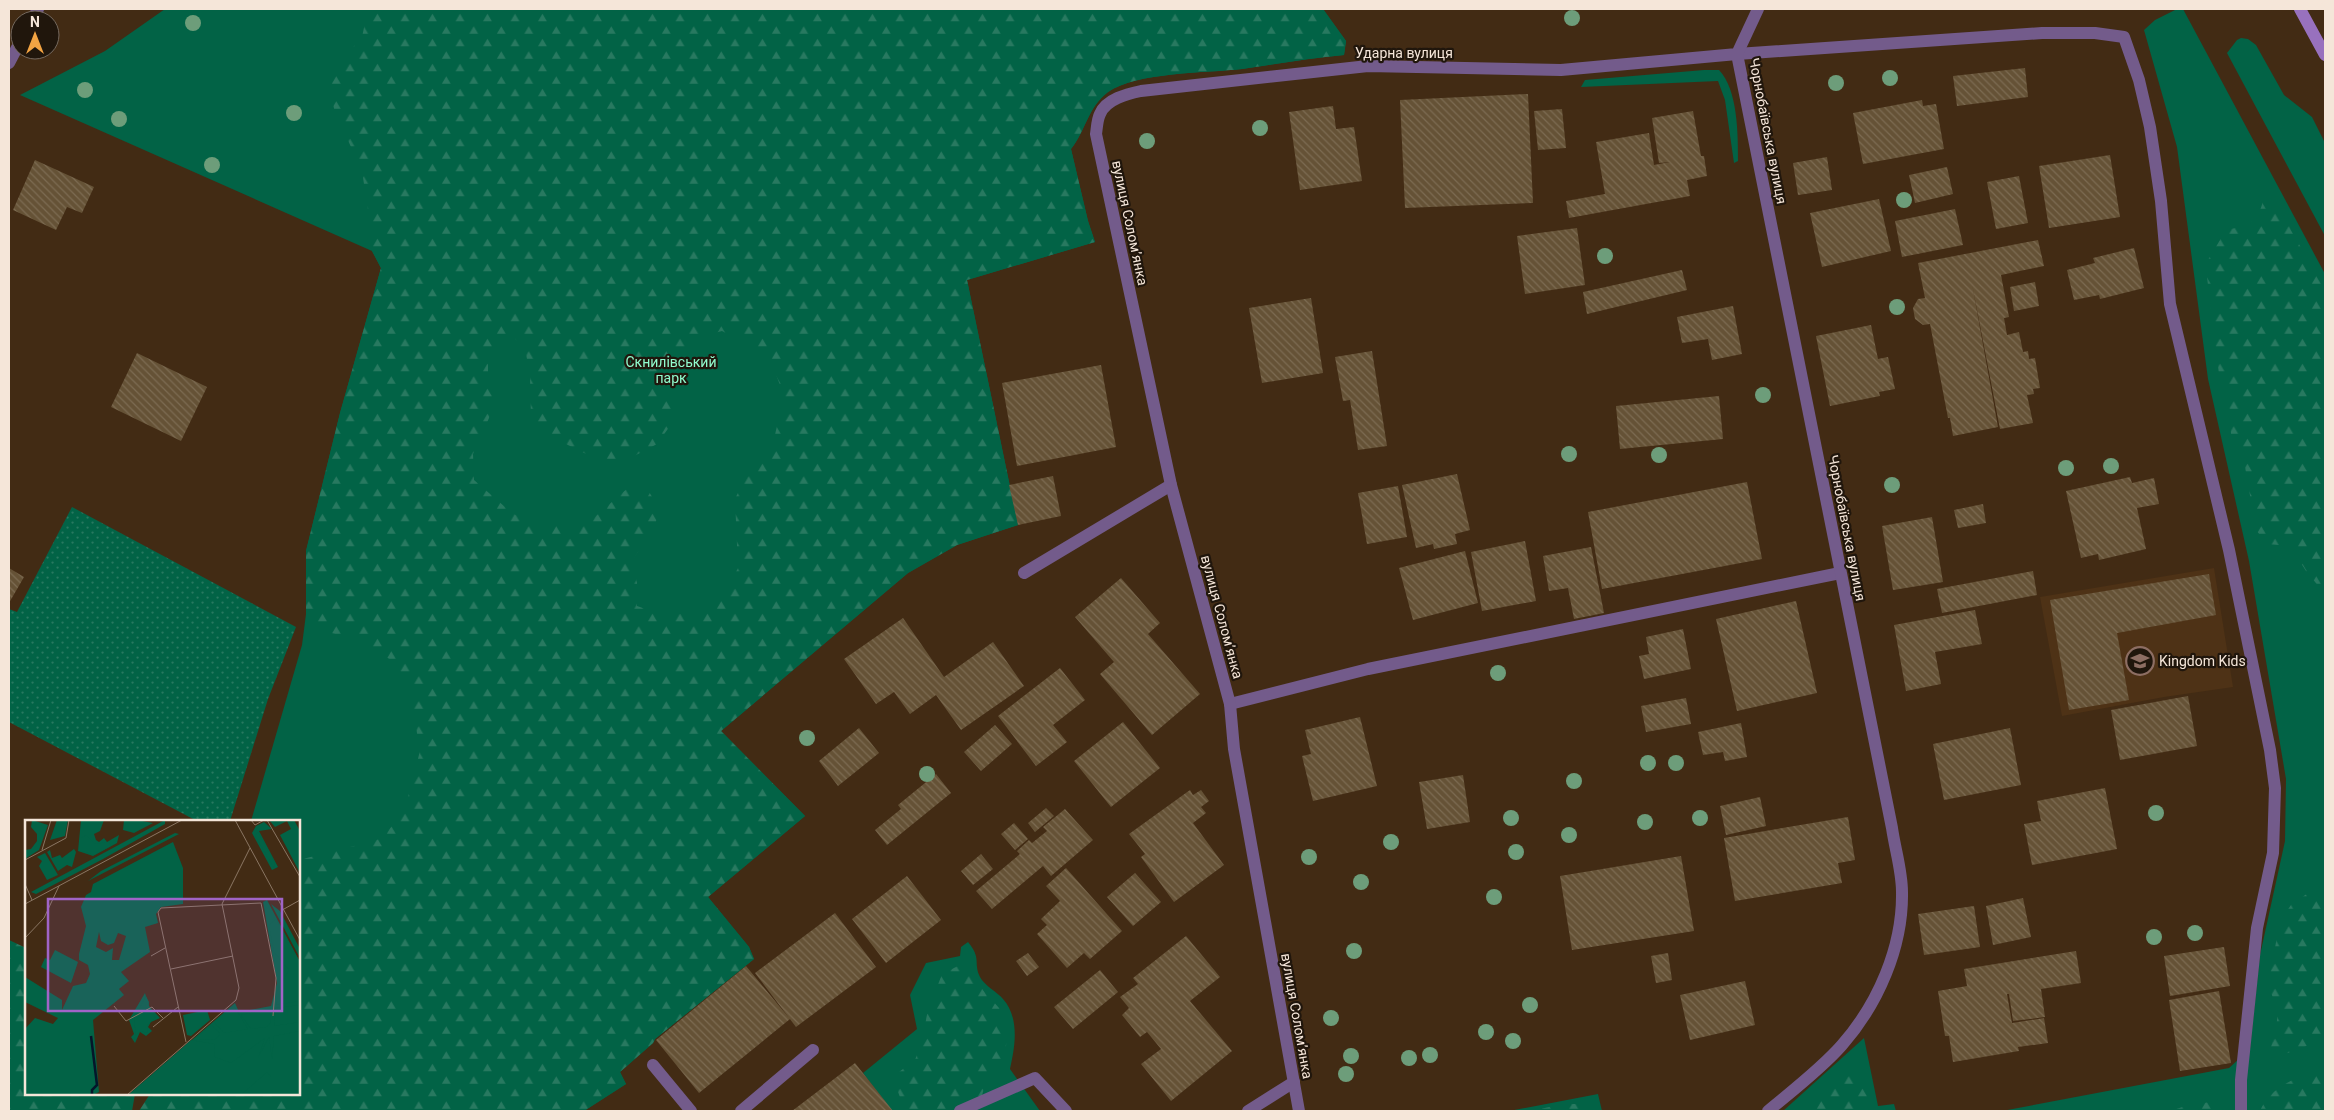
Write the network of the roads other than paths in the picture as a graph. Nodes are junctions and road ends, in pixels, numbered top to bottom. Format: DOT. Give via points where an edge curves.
graph roads {
  1 [pos="1758,9"];
  2 [pos="2300,9"];
  3 [pos="1737,54"];
  4 [pos="2325,55"];
  5 [pos="1096,134"];
  6 [pos="1171,485"];
  7 [pos="1024,573"];
  8 [pos="1840,573"];
  9 [pos="1230,704"];
  10 [pos="813,1050"];
  11 [pos="653,1065"];
  12 [pos="1294,1082"];
  13 [pos="691,1111"];
  14 [pos="741,1111"];
  15 [pos="960,1111"];
  16 [pos="1066,1111"];
  17 [pos="1248,1111"];
  18 [pos="1299,1111"];
  19 [pos="1768,1111"];
  20 [pos="2241,1111"];
  1 -- 3 [label="street, Чорнобаївська вулиця"];
  2 -- 4 [label="main road"];
  3 -- 5 [label="street, Ударна вулиця" via="1561,70 1368,66 1141,90 1124,94 1108,105 1100,113"];
  3 -- 8 [label="street, Чорнобаївська вулиця"];
  3 -- 20 [label="street, Ударна вулиця" via="2042,33 2095,33 2124,37 2150,127 2161,201 2170,304 2229,550 2274,779 2273,852 2257,928 2241,1080"];
  5 -- 6 [label="street, вулиця Соломʼянка"];
  6 -- 7 [label="street"];
  6 -- 9 [label="street, вулиця Соломʼянка"];
  8 -- 9 [label="street" via="1368,669"];
  8 -- 19 [label="street, Чорнобаївська вулиця" via="1892,828 1902,891 1900,922 1889,968 1870,1006 1842,1046"];
  9 -- 12 [label="street, вулиця Соломʼянка" via="1234,749"];
  10 -- 14 [label="street"];
  11 -- 13 [label="street"];
  12 -- 17 [label="street"];
  12 -- 18 [label="street, вулиця Соломʼянка"];
  15 -- 16 [label="street" via="1035,1078"];
}
